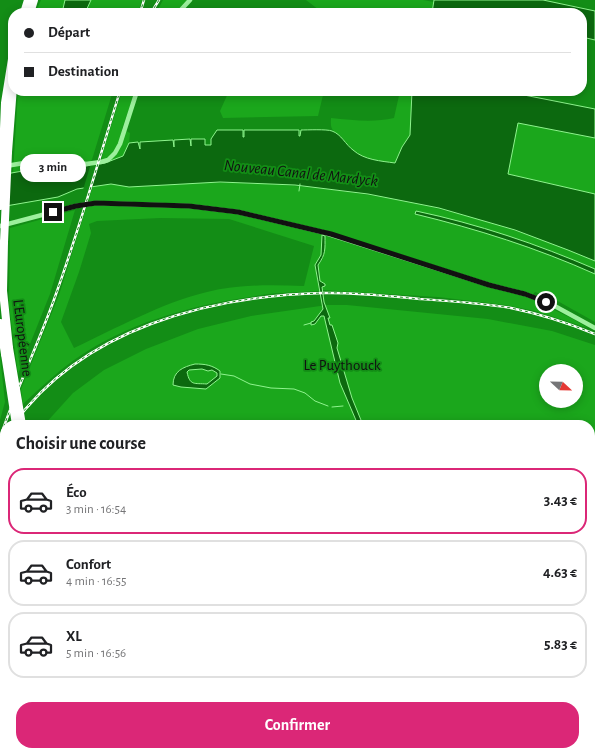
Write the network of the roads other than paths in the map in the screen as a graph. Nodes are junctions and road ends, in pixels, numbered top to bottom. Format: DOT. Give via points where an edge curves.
graph roads {
  1 [pos="190,0"];
  2 [pos="183,8"];
  3 [pos="8,84"];
  4 [pos="12,96"];
  5 [pos="136,96"];
  6 [pos="5,153"];
  7 [pos="0,167"];
  8 [pos="0,206"];
  9 [pos="0,226"];
  10 [pos="0,323"];
  11 [pos="595,328"];
  12 [pos="7,351"];
  13 [pos="15,420"];
  14 [pos="21,420"];
  1 -- 2 [label="street"];
  3 -- 6 [label="highway, L'Européenne" via="5,103"];
  4 -- 6 [label="highway, L'Européenne"];
  5 -- 7 [label="street" via="117,151 104,162 83,164 54,158"];
  6 -- 8 [label="highway, L'Européenne, bridge"];
  6 -- 12 [label="highway, L'Européenne, bridge" via="3,292"];
  9 -- 11 [label="street" via="74,206 96,203 189,206 238,212 322,232 525,294 554,305"];
  10 -- 12 [label="highway, L'Européenne"];
  12 -- 13 [label="highway, L'Européenne, bridge"];
  12 -- 14 [label="highway, L'Européenne, bridge"];
}
